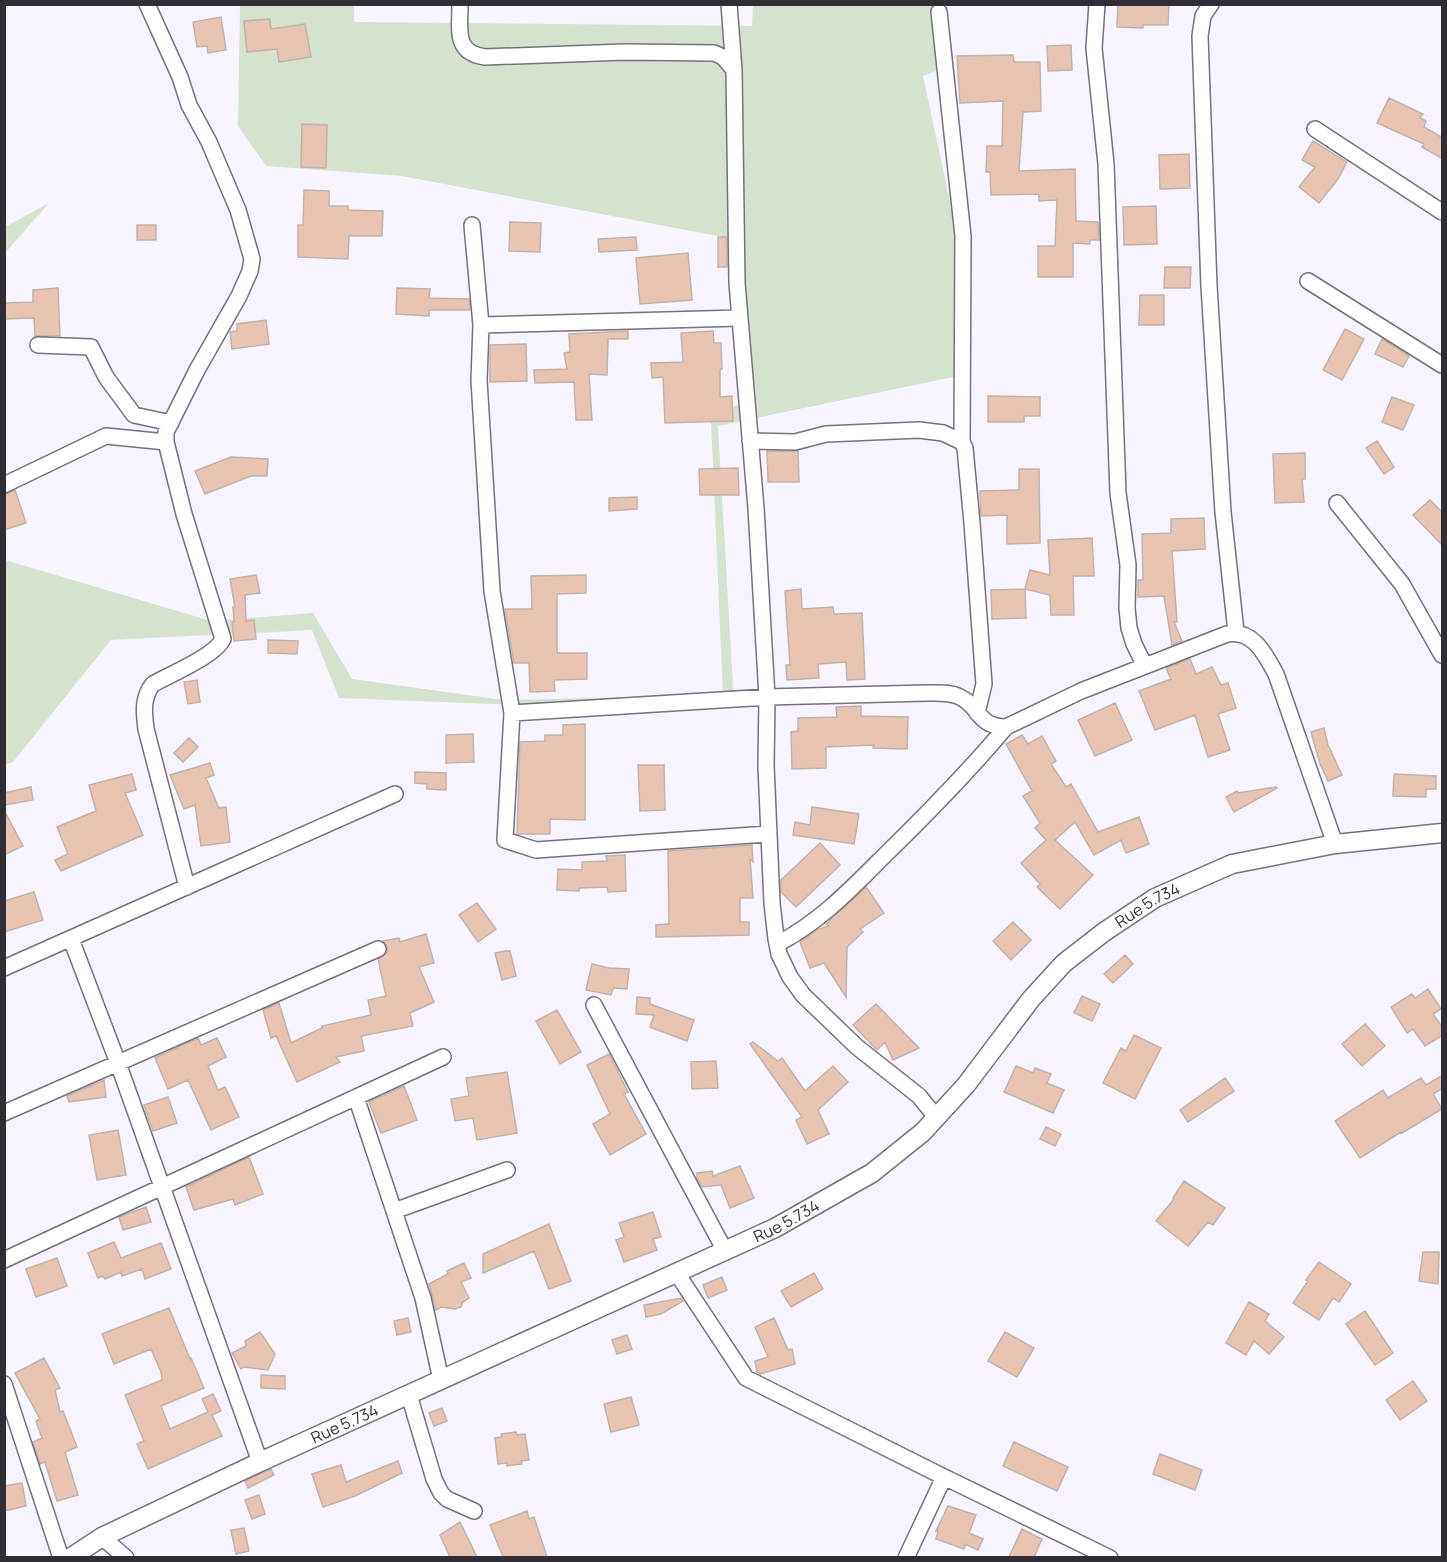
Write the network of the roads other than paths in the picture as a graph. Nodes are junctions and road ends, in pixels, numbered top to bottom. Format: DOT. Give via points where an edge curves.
graph roads {
  1 [pos="147,4"];
  2 [pos="460,4"];
  3 [pos="729,4"];
  4 [pos="1097,4"];
  5 [pos="1211,4"];
  6 [pos="939,12"];
  7 [pos="734,70"];
  8 [pos="1315,129"];
  9 [pos="1443,212"];
  10 [pos="472,225"];
  11 [pos="1308,281"];
  12 [pos="740,318"];
  13 [pos="481,325"];
  14 [pos="38,345"];
  15 [pos="1443,365"];
  16 [pos="171,423"];
  17 [pos="750,441"];
  18 [pos="166,442"];
  19 [pos="962,442"];
  20 [pos="4,484"];
  21 [pos="1336,503"];
  22 [pos="1236,632"];
  23 [pos="1443,655"];
  24 [pos="1145,666"];
  25 [pos="767,697"];
  26 [pos="512,713"];
  27 [pos="977,713"];
  28 [pos="1006,727"];
  29 [pos="394,794"];
  30 [pos="1443,833"];
  31 [pos="769,834"];
  32 [pos="1335,844"];
  33 [pos="187,887"];
  34 [pos="71,939"];
  35 [pos="777,944"];
  36 [pos="378,949"];
  37 [pos="4,968"];
  38 [pos="594,1005"];
  39 [pos="443,1057"];
  40 [pos="118,1063"];
  41 [pos="356,1097"];
  42 [pos="4,1113"];
  43 [pos="936,1117"];
  44 [pos="507,1170"];
  45 [pos="162,1187"];
  46 [pos="394,1211"];
  47 [pos="725,1251"];
  48 [pos="4,1260"];
  49 [pos="676,1272"];
  50 [pos="441,1380"];
  51 [pos="4,1384"];
  52 [pos="409,1395"];
  53 [pos="260,1462"];
  54 [pos="944,1477"];
  55 [pos="474,1511"];
  56 [pos="102,1537"];
  57 [pos="61,1557"];
  58 [pos="70,1557"];
  59 [pos="126,1557"];
  60 [pos="906,1557"];
  61 [pos="1110,1557"];
  1 -- 16 [label="street" via="238,210 252,259 239,296"];
  2 -- 7 [label="street" via="461,39 464,49 473,55 714,53"];
  3 -- 7 [label="street"];
  4 -- 24 [label="street" via="1094,48 1106,164 1118,493 1128,565 1129,628"];
  5 -- 22 [label="street" via="1203,16 1200,36 1204,174 1222,502"];
  6 -- 19 [label="street" via="963,236"];
  7 -- 12 [label="street"];
  8 -- 9 [label="street"];
  10 -- 13 [label="street"];
  11 -- 15 [label="street"];
  12 -- 13 [label="street"];
  12 -- 17 [label="street"];
  13 -- 26 [label="street" via="479,380 492,591"];
  14 -- 16 [label="street" via="91,348 106,377 134,415"];
  16 -- 18 [label="street"];
  17 -- 19 [label="street" via="795,442 826,435 919,430 943,433"];
  17 -- 25 [label="street"];
  18 -- 20 [label="street" via="106,436"];
  18 -- 33 [label="street" via="223,639 200,658 153,684 144,708"];
  19 -- 27 [label="street" via="984,684"];
  21 -- 23 [label="street" via="1402,584"];
  22 -- 24 [label="street"];
  22 -- 32 [label="street" via="1252,640 1276,674"];
  24 -- 28 [label="street"];
  25 -- 26 [label="street"];
  25 -- 27 [label="street" via="951,693"];
  25 -- 31 [label="street"];
  26 -- 31 [label="street" via="506,840 536,850"];
  27 -- 28 [label="street" via="990,724"];
  28 -- 35 [label="street" via="845,895 803,929"];
  29 -- 33 [label="street"];
  30 -- 32 [label="street, Rue 5.734"];
  31 -- 35 [label="street"];
  32 -- 43 [label="street, Rue 5.734" via="1232,864 1155,898 1104,932 1044,984"];
  33 -- 34 [label="street"];
  34 -- 37 [label="street"];
  34 -- 40 [label="street"];
  35 -- 43 [label="street" via="790,977 803,995 857,1047 919,1096"];
  36 -- 40 [label="street"];
  38 -- 47 [label="street"];
  39 -- 41 [label="street"];
  40 -- 42 [label="street"];
  40 -- 45 [label="street"];
  41 -- 45 [label="street"];
  41 -- 46 [label="street"];
  43 -- 47 [label="street, Rue 5.734" via="872,1173 775,1228"];
  44 -- 46 [label="street"];
  45 -- 48 [label="street"];
  45 -- 53 [label="street"];
  46 -- 50 [label="street" via="423,1298"];
  47 -- 49 [label="street, Rue 5.734"];
  49 -- 50 [label="street, Rue 5.734"];
  49 -- 54 [label="street" via="746,1378"];
  50 -- 52 [label="street, Rue 5.734"];
  51 -- 57 [label="street"];
  52 -- 53 [label="street, Rue 5.734"];
  52 -- 55 [label="street" via="441,1493"];
  53 -- 56 [label="street, Rue 5.734"];
  54 -- 60 [label="street"];
  54 -- 61 [label="street"];
  56 -- 58 [label="street, Rue 5.734"];
  56 -- 59 [label="street"];
}
